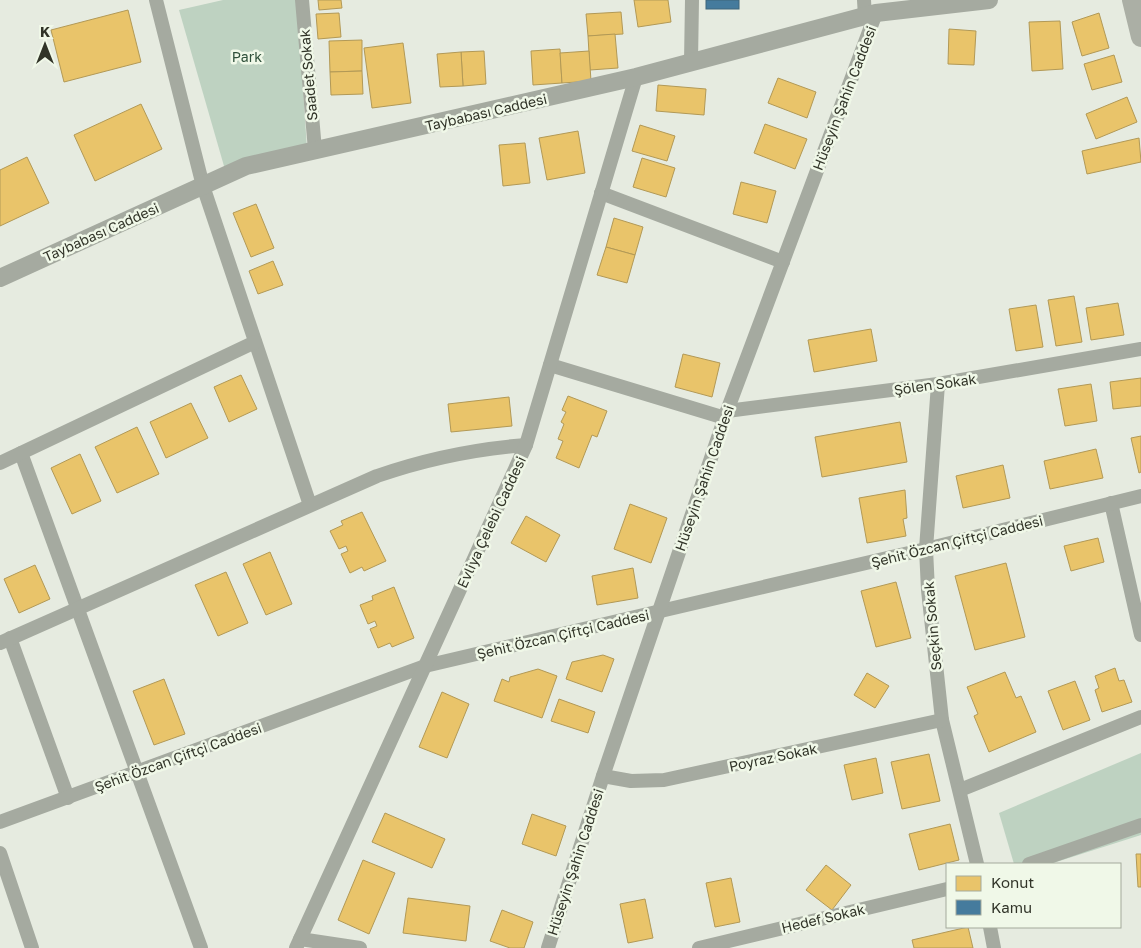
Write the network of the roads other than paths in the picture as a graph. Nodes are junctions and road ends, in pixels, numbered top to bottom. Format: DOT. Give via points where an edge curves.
graph roads {
  1 [pos="156,0"];
  2 [pos="302,0"];
  3 [pos="692,0"];
  4 [pos="989,0"];
  5 [pos="1132,0"];
  6 [pos="868,10"];
  7 [pos="1141,37"];
  8 [pos="691,62"];
  9 [pos="636,77"];
  10 [pos="315,150"];
  11 [pos="203,186"];
  12 [pos="601,193"];
  13 [pos="783,262"];
  14 [pos="0,278"];
  15 [pos="255,342"];
  16 [pos="1141,350"];
  17 [pos="550,365"];
  18 [pos="938,384"];
  19 [pos="726,414"];
  20 [pos="526,445"];
  21 [pos="21,453"];
  22 [pos="0,463"];
  23 [pos="1141,496"];
  24 [pos="1110,503"];
  25 [pos="310,506"];
  26 [pos="926,549"];
  27 [pos="77,608"];
  28 [pos="659,612"];
  29 [pos="1141,634"];
  30 [pos="5,641"];
  31 [pos="425,666"];
  32 [pos="1141,717"];
  33 [pos="942,720"];
  34 [pos="137,772"];
  35 [pos="603,776"];
  36 [pos="960,790"];
  37 [pos="68,798"];
  38 [pos="0,822"];
  39 [pos="1141,826"];
  40 [pos="0,854"];
  41 [pos="977,863"];
  42 [pos="1032,863"];
  43 [pos="946,889"];
  44 [pos="990,928"];
  45 [pos="298,944"];
  46 [pos="32,948"];
  47 [pos="201,948"];
  48 [pos="360,948"];
  49 [pos="548,948"];
  50 [pos="699,948"];
  51 [pos="994,948"];
  1 -- 11 [label="street"];
  2 -- 10 [label="street, Saadet Sokak"];
  3 -- 8 [label="street"];
  4 -- 6 [label="street, Taybabası Caddesi"];
  5 -- 7 [label="main road"];
  6 -- 8 [label="street, Taybabası Caddesi"];
  6 -- 13 [label="street, Hüseyin Şahin Caddesi"];
  8 -- 9 [label="street, Taybabası Caddesi"];
  9 -- 10 [label="street, Taybabası Caddesi"];
  9 -- 12 [label="street, Evliya Çelebi Caddesi"];
  10 -- 11 [label="street, Taybabası Caddesi" via="246,166"];
  11 -- 14 [label="street, Taybabası Caddesi"];
  11 -- 15 [label="street"];
  12 -- 13 [label="street"];
  12 -- 17 [label="street, Evliya Çelebi Caddesi"];
  13 -- 19 [label="street, Hüseyin Şahin Caddesi"];
  15 -- 21 [label="street"];
  15 -- 25 [label="street"];
  16 -- 18 [label="street, Şölen Sokak"];
  17 -- 19 [label="street"];
  17 -- 20 [label="street, Evliya Çelebi Caddesi"];
  18 -- 19 [label="street, Şölen Sokak"];
  18 -- 26 [label="street, Seçkin Sokak"];
  19 -- 28 [label="street, Hüseyin Şahin Caddesi"];
  20 -- 25 [label="street" via="469,451 417,463 377,476"];
  20 -- 31 [label="street, Evliya Çelebi Caddesi"];
  21 -- 22 [label="street"];
  21 -- 27 [label="street"];
  23 -- 24 [label="street, Şehit Özcan Çiftçi Caddesi"];
  24 -- 26 [label="street, Şehit Özcan Çiftçi Caddesi"];
  24 -- 29 [label="street"];
  25 -- 27 [label="street"];
  26 -- 28 [label="street, Şehit Özcan Çiftçi Caddesi"];
  26 -- 33 [label="street, Seçkin Sokak"];
  27 -- 30 [label="street"];
  27 -- 34 [label="street"];
  28 -- 31 [label="street, Şehit Özcan Çiftçi Caddesi"];
  28 -- 35 [label="street, Hüseyin Şahin Caddesi"];
  30 -- 37 [label="street"];
  31 -- 34 [label="street, Şehit Özcan Çiftçi Caddesi"];
  31 -- 45 [label="street, Evliya Çelebi Caddesi"];
  32 -- 36 [label="street"];
  33 -- 35 [label="street, Poyraz Sokak" via="664,780 631,781"];
  33 -- 36 [label="street, Seçkin Sokak"];
  34 -- 37 [label="street, Şehit Özcan Çiftçi Caddesi"];
  34 -- 47 [label="street"];
  35 -- 49 [label="street, Hüseyin Şahin Caddesi"];
  36 -- 41 [label="street, Seçkin Sokak"];
  37 -- 38 [label="street, Şehit Özcan Çiftçi Caddesi"];
  39 -- 42 [label="street"];
  40 -- 46 [label="street"];
  43 -- 50 [label="street, Hedef Sokak"];
  44 -- 51 [label="street"];
  45 -- 48 [label="street"];
}
